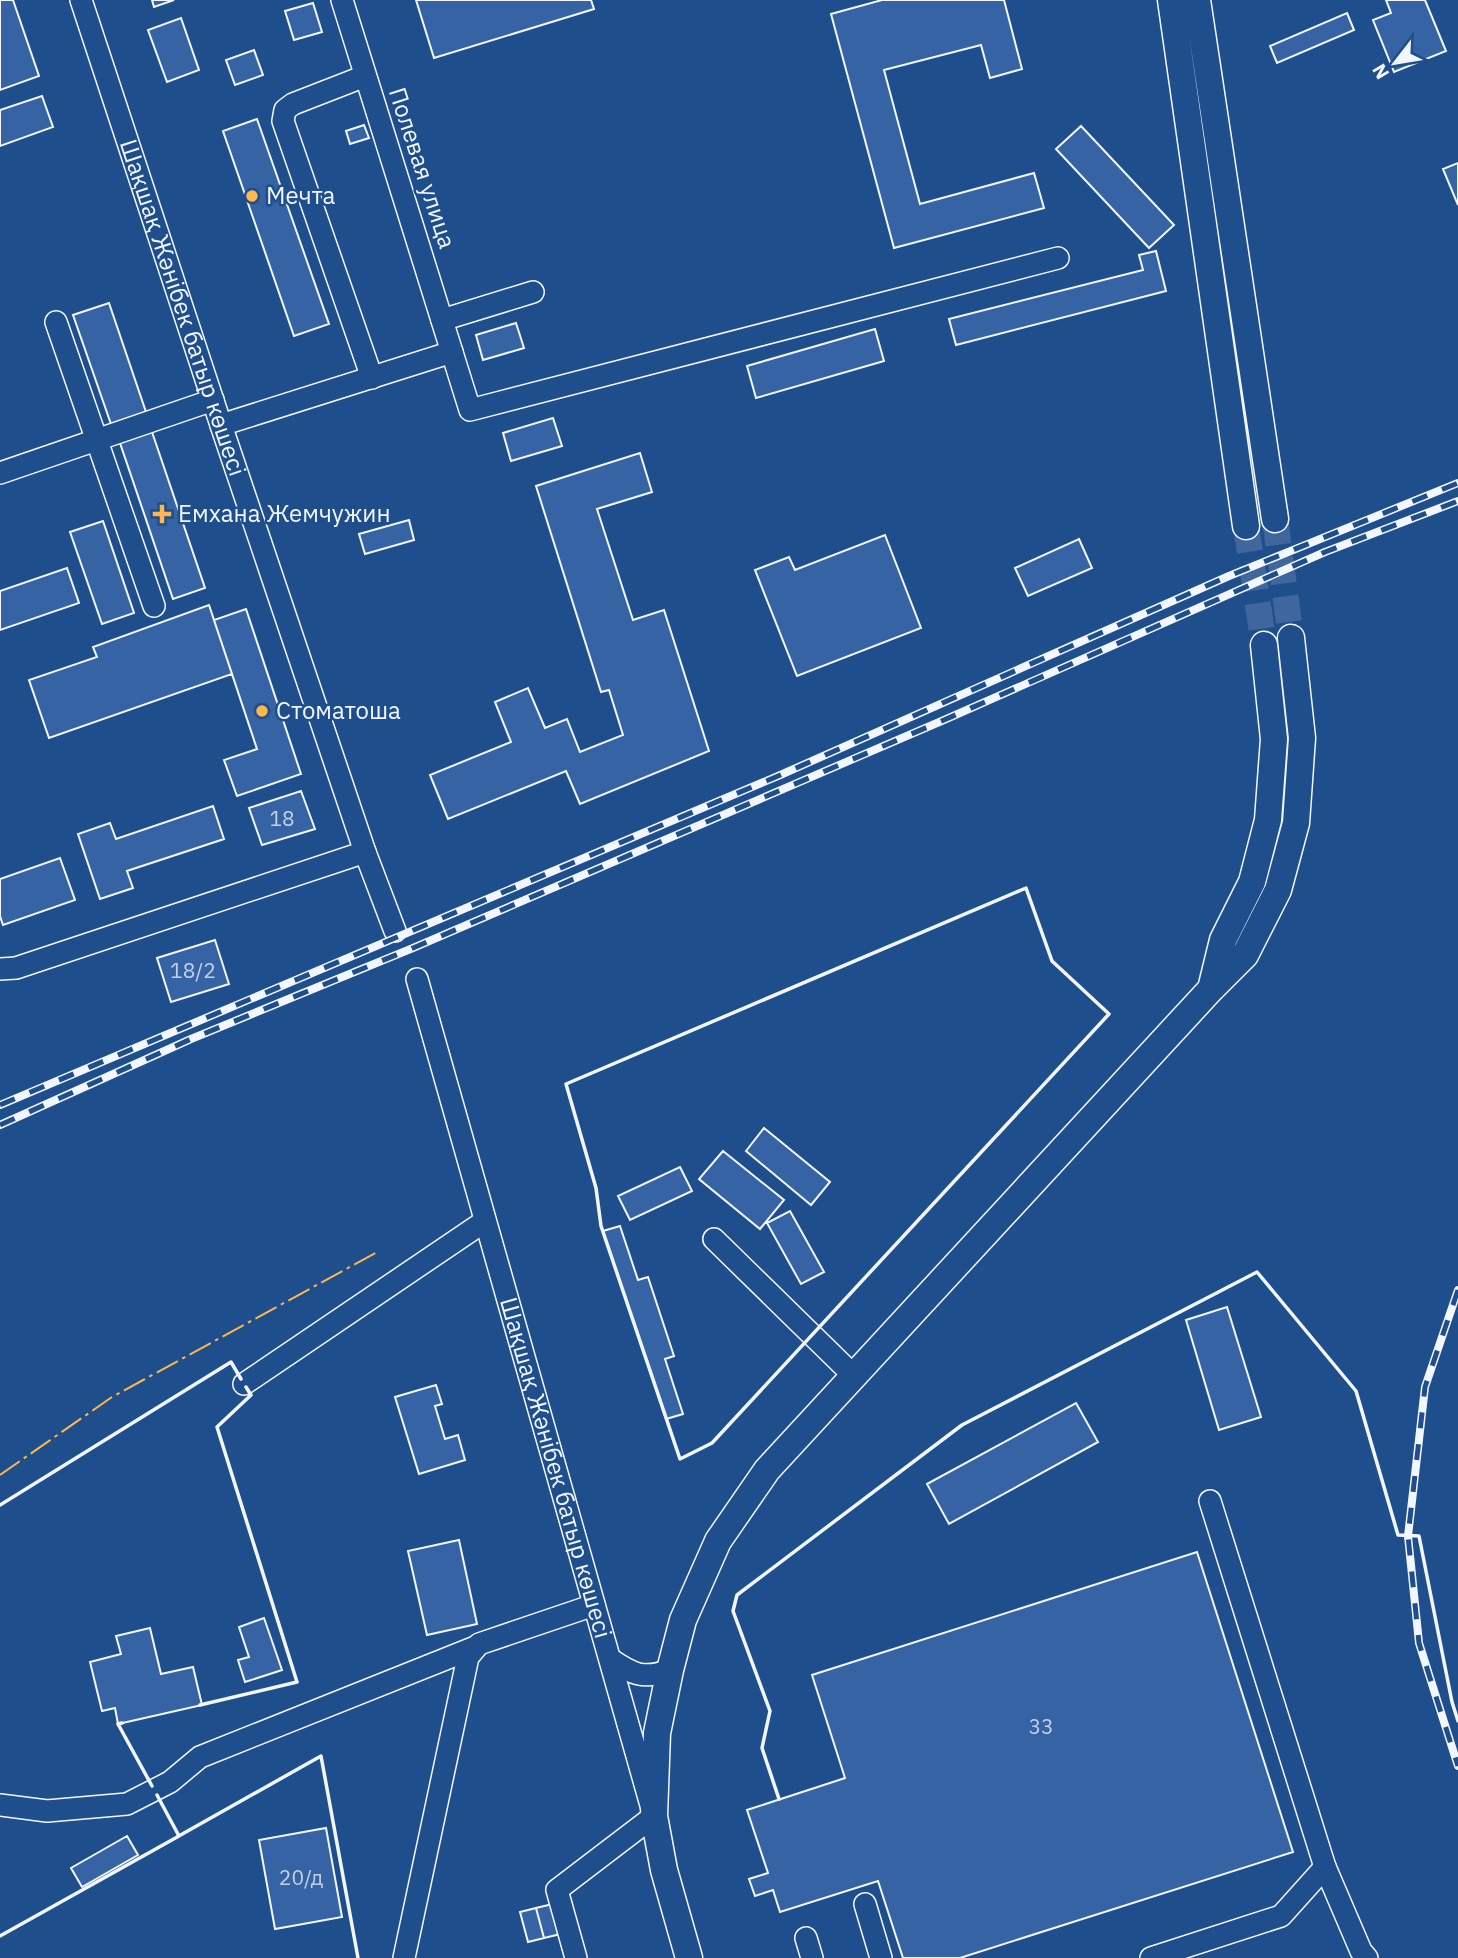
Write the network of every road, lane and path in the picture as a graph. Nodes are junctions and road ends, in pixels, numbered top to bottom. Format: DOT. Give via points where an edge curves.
graph roads {
  1 [pos="81,0"];
  2 [pos="342,0"];
  3 [pos="1171,0"];
  4 [pos="1197,0"];
  5 [pos="365,76"];
  6 [pos="1058,258"];
  7 [pos="533,292"];
  8 [pos="442,320"];
  9 [pos="56,322"];
  10 [pos="452,352"];
  11 [pos="372,377"];
  12 [pos="213,400"];
  13 [pos="221,425"];
  14 [pos="97,439"];
  15 [pos="0,473"];
  16 [pos="1275,519"];
  17 [pos="1246,526"];
  18 [pos="154,606"];
  19 [pos="1291,638"];
  20 [pos="1264,645"];
  21 [pos="365,852"];
  22 [pos="395,931"];
  23 [pos="0,969"];
  24 [pos="417,979"];
  25 [pos="1211,989"];
  26 [pos="485,1222"];
  27 [pos="714,1239"];
  28 [pos="853,1375"];
  29 [pos="244,1384"];
  30 [pos="1210,1501"];
  31 [pos="594,1605"];
  32 [pos="473,1648"];
  33 [pos="610,1659"];
  34 [pos="670,1670"];
  35 [pos="0,1805"];
  36 [pos="654,1816"];
  37 [pos="1325,1867"];
  38 [pos="865,1904"];
  39 [pos="404,1958"];
  40 [pos="576,1958"];
  41 [pos="689,1958"];
  42 [pos="881,1958"];
  43 [pos="1151,1958"];
  44 [pos="1367,1958"];
  1 -- 12 [label="street, Шақшақ Жәнібек батыр көшесі"];
  2 -- 5 [label="street, Полевая улица"];
  3 -- 17 [label="main road"];
  4 -- 16 [label="main road"];
  5 -- 8 [label="street, Полевая улица"];
  5 -- 11 [label="street" via="293,104 285,110 283,121"];
  6 -- 10 [label="street, Полевая улица" via="470,410"];
  7 -- 8 [label="street"];
  8 -- 10 [label="street, Полевая улица"];
  9 -- 14 [label="street"];
  10 -- 11 [label="street"];
  11 -- 13 [label="street"];
  12 -- 13 [label="street, Шақшақ Жәнібек батыр көшесі"];
  12 -- 14 [label="street"];
  13 -- 21 [label="street, Шақшақ Жәнібек батыр көшесі"];
  14 -- 15 [label="street"];
  14 -- 18 [label="street"];
  19 -- 25 [label="main road" via="1303,738 1296,823 1278,890 1245,955"];
  20 -- 25 [label="main road" via="1274,739 1268,820 1252,882 1223,940"];
  21 -- 22 [label="street, Шақшақ Жәнібек батыр көшесі"];
  21 -- 23 [label="street" via="16,968"];
  24 -- 26 [label="street, Шақшақ Жәнібек батыр көшесі"];
  25 -- 28 [label="main road"];
  26 -- 29 [label="street"];
  26 -- 31 [label="street, Шақшақ Жәнібек батыр көшесі"];
  27 -- 28 [label="street"];
  28 -- 34 [label="main road" via="767,1470 718,1541 683,1620"];
  30 -- 37 [label="street"];
  31 -- 32 [label="street"];
  31 -- 33 [label="street, Шақшақ Жәнібек батыр көшесі"];
  32 -- 35 [label="street" via="200,1757 170,1782 127,1804 47,1811"];
  32 -- 39 [label="street"];
  33 -- 34 [label="street" via="645,1676"];
  33 -- 36 [label="street, Шақшақ Жәнібек батыр көшесі"];
  34 -- 36 [label="main road" via="657,1733"];
  36 -- 40 [label="street" via="557,1891"];
  36 -- 41 [label="main road, Шақшақ Жәнібек батыр көшесі"];
  37 -- 43 [label="street" via="1282,1916"];
  37 -- 44 [label="street"];
  38 -- 42 [label="street"];
}
